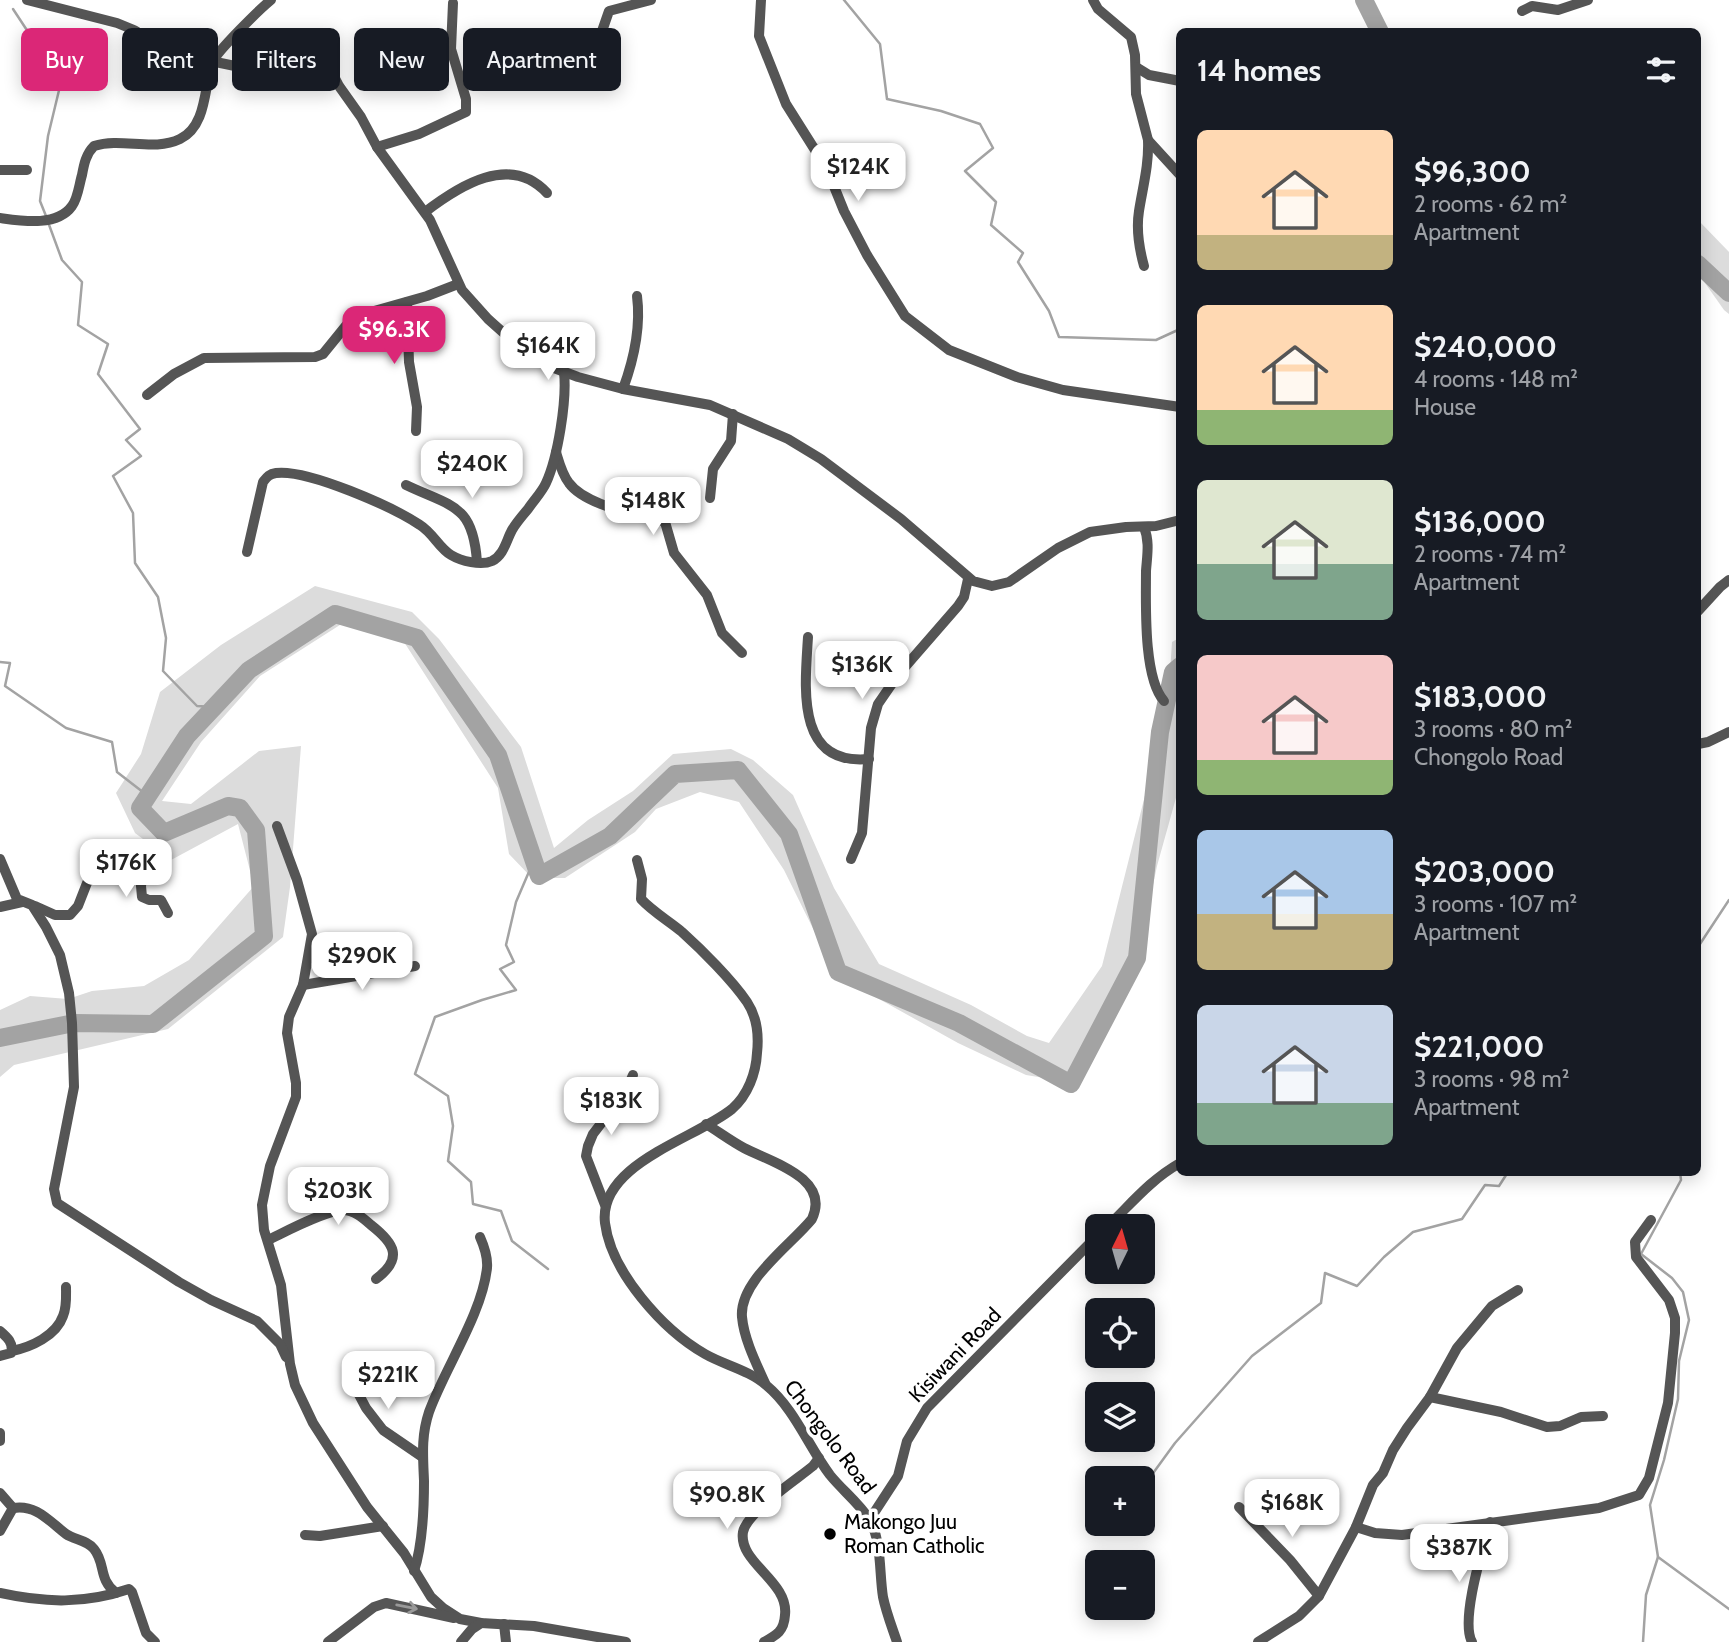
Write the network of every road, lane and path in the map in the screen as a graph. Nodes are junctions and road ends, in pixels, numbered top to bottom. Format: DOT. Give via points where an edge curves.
graph roads {
  1 [pos="27,0"];
  2 [pos="271,0"];
  3 [pos="651,0"];
  4 [pos="761,0"];
  5 [pos="1093,0"];
  6 [pos="1588,0"];
  7 [pos="453,3"];
  8 [pos="615,4"];
  9 [pos="1522,10"];
  10 [pos="129,28"];
  11 [pos="602,28"];
  12 [pos="218,57"];
  13 [pos="218,63"];
  14 [pos="1136,67"];
  15 [pos="1176,80"];
  16 [pos="207,91"];
  17 [pos="1148,140"];
  18 [pos="377,147"];
  19 [pos="0,170"];
  20 [pos="27,170"];
  21 [pos="1176,171"];
  22 [pos="547,193"];
  23 [pos="425,212"];
  24 [pos="0,218"];
  25 [pos="1144,266"];
  26 [pos="458,284"];
  27 [pos="637,296"];
  28 [pos="407,302"];
  29 [pos="565,372"];
  30 [pos="623,389"];
  31 [pos="147,395"];
  32 [pos="1176,406"];
  33 [pos="733,414"];
  34 [pos="416,430"];
  35 [pos="556,452"];
  36 [pos="406,485"];
  37 [pos="710,498"];
  38 [pos="1176,521"];
  39 [pos="1144,527"];
  40 [pos="247,552"];
  41 [pos="477,562"];
  42 [pos="968,579"];
  43 [pos="1729,580"];
  44 [pos="1701,608"];
  45 [pos="808,637"];
  46 [pos="742,653"];
  47 [pos="1164,701"];
  48 [pos="1729,732"];
  49 [pos="1701,743"];
  50 [pos="869,759"];
  51 [pos="277,826"];
  52 [pos="159,855"];
  53 [pos="0,859"];
  54 [pos="851,859"];
  55 [pos="637,860"];
  56 [pos="144,866"];
  57 [pos="27,903"];
  58 [pos="0,907"];
  59 [pos="168,913"];
  60 [pos="415,966"];
  61 [pos="303,985"];
  62 [pos="633,1075"];
  63 [pos="706,1124"];
  64 [pos="1176,1165"];
  65 [pos="604,1205"];
  66 [pos="1119,1214"];
  67 [pos="1651,1220"];
  68 [pos="480,1237"];
  69 [pos="268,1240"];
  70 [pos="1085,1248"];
  71 [pos="376,1279"];
  72 [pos="66,1286"];
  73 [pos="1518,1290"];
  74 [pos="0,1331"];
  75 [pos="12,1351"];
  76 [pos="0,1356"];
  77 [pos="290,1364"];
  78 [pos="347,1372"];
  79 [pos="765,1383"];
  80 [pos="1430,1397"];
  81 [pos="1603,1416"];
  82 [pos="0,1433"];
  83 [pos="0,1441"];
  84 [pos="422,1456"];
  85 [pos="819,1458"];
  86 [pos="0,1493"];
  87 [pos="1239,1507"];
  88 [pos="13,1508"];
  89 [pos="870,1520"];
  90 [pos="1490,1522"];
  91 [pos="383,1526"];
  92 [pos="1356,1527"];
  93 [pos="0,1531"];
  94 [pos="304,1535"];
  95 [pos="414,1572"];
  96 [pos="0,1593"];
  97 [pos="116,1593"];
  98 [pos="1319,1596"];
  99 [pos="460,1619"];
  100 [pos="481,1623"];
  101 [pos="504,1625"];
  102 [pos="155,1642"];
  103 [pos="328,1642"];
  104 [pos="461,1642"];
  105 [pos="506,1642"];
  106 [pos="625,1642"];
  107 [pos="764,1642"];
  108 [pos="897,1642"];
  109 [pos="1258,1642"];
  110 [pos="1472,1642"];
  1 -- 10 [label="street"];
  2 -- 12 [label="street"];
  3 -- 8 [label="street"];
  4 -- 32 [label="street" via="759,36 786,104 905,316 949,350 1017,377 1063,390"];
  5 -- 14 [label="street" via="1131,37"];
  6 -- 9 [label="street" via="1558,10 1532,6"];
  7 -- 18 [label="street" via="451,49 466,112"];
  8 -- 11 [label="street"];
  13 -- 18 [label="street" via="264,67 299,44 314,44"];
  14 -- 15 [label="street" via="1149,75"];
  14 -- 17 [label="street" via="1136,94"];
  16 -- 24 [label="street" via="198,119 182,138 169,144 94,146 75,201 63,214 41,221"];
  17 -- 21 [label="street"];
  17 -- 25 [label="street" via="1138,241"];
  18 -- 23 [label="street"];
  19 -- 20 [label="street"];
  22 -- 23 [label="street" via="519,176 490,176 461,186"];
  23 -- 26 [label="street"];
  26 -- 28 [label="street"];
  26 -- 29 [label="street" via="516,344"];
  27 -- 30 [label="street" via="637,338"];
  28 -- 31 [label="street" via="360,315 315,357 204,358"];
  28 -- 34 [label="street"];
  29 -- 30 [label="street"];
  29 -- 35 [label="street"];
  30 -- 33 [label="street" via="696,401"];
  33 -- 37 [label="street" via="731,441 713,469"];
  33 -- 42 [label="street" via="821,459 901,519"];
  35 -- 41 [label="street" via="546,484 512,530 500,556"];
  35 -- 46 [label="street" via="563,473 578,492 665,522 674,554 707,595 722,633"];
  36 -- 41 [label="street" via="461,511 472,529"];
  38 -- 39 [label="street"];
  39 -- 42 [label="street" via="1090,532 1009,582 992,586"];
  39 -- 47 [label="street" via="1149,545 1145,606 1149,653 1155,685"];
  40 -- 41 [label="street" via="264,482 275,473 334,485 426,529 450,554"];
  42 -- 50 [label="street" via="958,606 884,692 873,716"];
  43 -- 44 [label="street"];
  45 -- 50 [label="street" via="804,693 812,729 838,757"];
  48 -- 49 [label="street"];
  50 -- 54 [label="street" via="862,833"];
  51 -- 61 [label="street" via="311,923"];
  52 -- 56 [label="street"];
  53 -- 57 [label="street" via="14,894"];
  55 -- 63 [label="street" via="642,879 640,899 702,953 747,1002 757,1025 754,1076 734,1107"];
  56 -- 57 [label="street" via="116,847 100,862 70,915 55,915"];
  56 -- 59 [label="street" via="142,897 161,900"];
  57 -- 58 [label="street"];
  57 -- 77 [label="street" via="60,955 72,1023 74,1087 54,1189 57,1203 178,1282 257,1321 280,1344"];
  60 -- 61 [label="street"];
  61 -- 69 [label="street" via="287,1033 296,1097 270,1166 262,1205"];
  62 -- 65 [label="street, Chongolo Road" via="587,1146 586,1156"];
  63 -- 65 [label="street" via="631,1170"];
  63 -- 79 [label="street" via="795,1173 815,1194 812,1219 750,1285 743,1300 742,1317"];
  64 -- 66 [label="street" via="1144,1188"];
  65 -- 79 [label="street, Chongolo Road" via="614,1251 654,1314 707,1355"];
  67 -- 90 [label="street" via="1635,1242 1636,1257 1669,1300 1675,1333 1668,1403 1644,1488 1630,1500 1599,1508"];
  68 -- 84 [label="street" via="487,1266 484,1282 430,1409"];
  69 -- 71 [label="street" via="336,1211 352,1211 387,1237 393,1250 392,1261"];
  69 -- 77 [label="street" via="281,1284"];
  70 -- 89 [label="street, Kisiwani Road" via="927,1408 907,1441 898,1476"];
  72 -- 75 [label="street" via="61,1321 40,1341"];
  73 -- 80 [label="street" via="1492,1306 1480,1320 1457,1348"];
  74 -- 75 [label="street" via="11,1342"];
  75 -- 76 [label="street"];
  77 -- 91 [label="street" via="313,1423"];
  78 -- 84 [label="street" via="383,1430"];
  79 -- 85 [label="street, Chongolo Road"];
  80 -- 81 [label="street" via="1547,1427"];
  80 -- 92 [label="street" via="1373,1485"];
  82 -- 83 [label="street"];
  84 -- 95 [label="street" via="424,1494"];
  85 -- 89 [label="street, Chongolo Road"];
  85 -- 107 [label="street" via="758,1509 743,1533 744,1545 781,1593 786,1609 784,1626"];
  86 -- 88 [label="street"];
  87 -- 98 [label="street"];
  88 -- 93 [label="street"];
  88 -- 97 [label="street" via="43,1514 67,1535 90,1545 98,1555 105,1582"];
  89 -- 108 [label="street" via="883,1597"];
  90 -- 92 [label="street" via="1402,1535"];
  90 -- 110 [label="street" via="1468,1619"];
  91 -- 94 [label="street"];
  91 -- 95 [label="street"];
  92 -- 98 [label="street"];
  95 -- 99 [label="street" via="431,1597"];
  96 -- 97 [label="street" via="50,1602"];
  97 -- 102 [label="street" via="131,1590 146,1633"];
  98 -- 109 [label="street" via="1299,1616"];
  99 -- 100 [label="street"];
  103 -- 99 [label="street, one-way" via="386,1602"];
  100 -- 101 [label="street"];
  100 -- 104 [label="street"];
  101 -- 105 [label="street"];
  101 -- 106 [label="street"];
}
